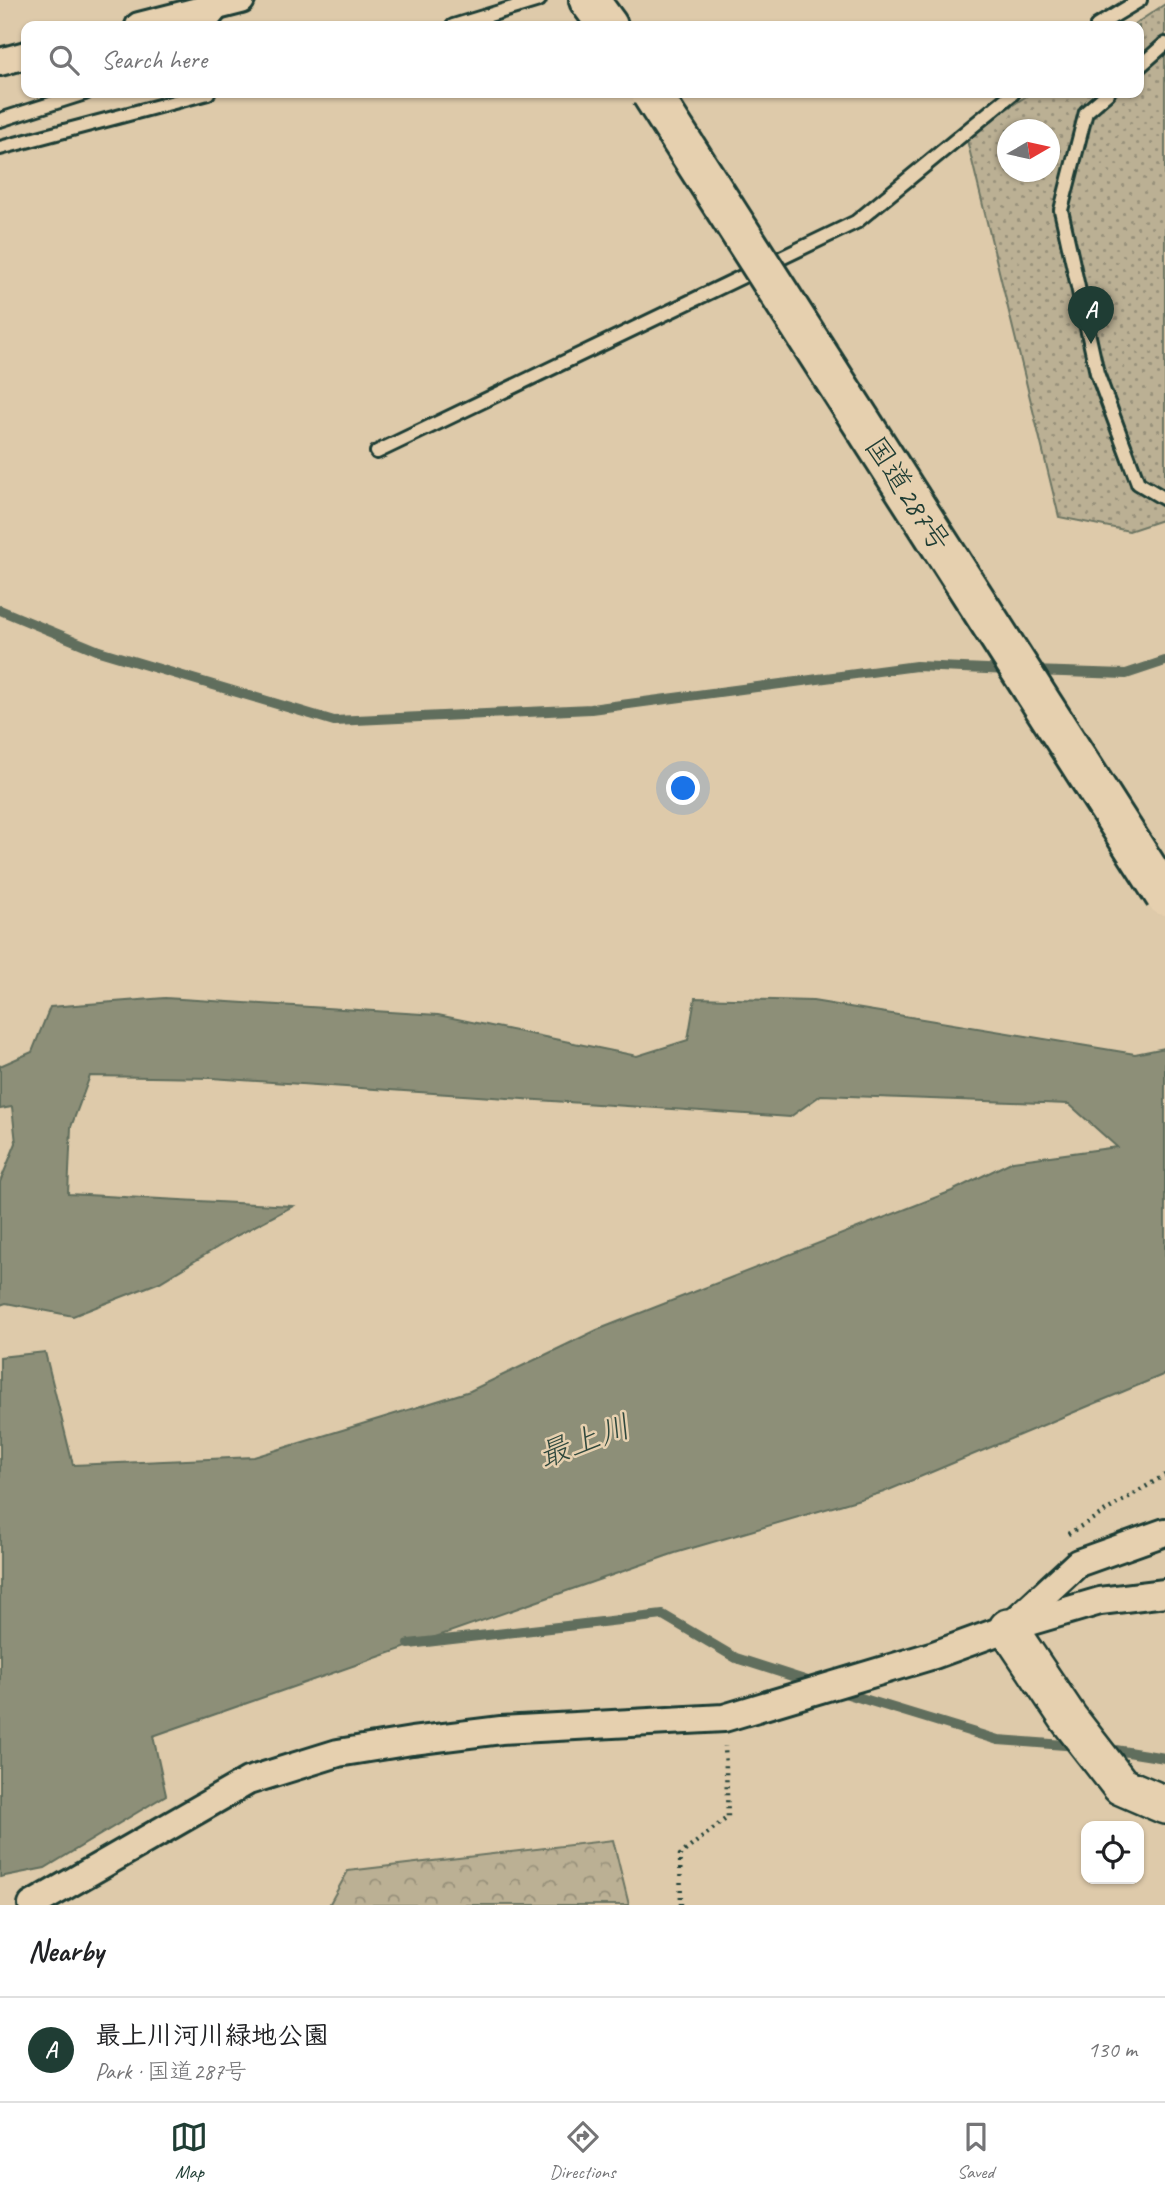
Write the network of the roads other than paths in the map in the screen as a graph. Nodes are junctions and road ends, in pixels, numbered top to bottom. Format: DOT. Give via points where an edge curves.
graph roads {
  1 [pos="539,0"];
  2 [pos="1140,0"];
  3 [pos="234,2"];
  4 [pos="159,21"];
  5 [pos="214,21"];
  6 [pos="470,21"];
  7 [pos="1105,21"];
  8 [pos="1165,44"];
  9 [pos="21,56"];
  10 [pos="0,62"];
  11 [pos="1144,62"];
  12 [pos="69,98"];
  13 [pos="189,98"];
  14 [pos="654,98"];
  15 [pos="1007,98"];
  16 [pos="1102,98"];
  17 [pos="0,120"];
  18 [pos="0,148"];
  19 [pos="377,452"];
  20 [pos="1165,499"];
  21 [pos="1165,896"];
  22 [pos="1165,1532"];
  23 [pos="1165,1594"];
  24 [pos="1008,1628"];
  25 [pos="1165,1805"];
  26 [pos="32,1905"];
  1 -- 6 [label="lane"];
  2 -- 7 [label="lane"];
  3 -- 4 [label="street"];
  3 -- 5 [label="lane"];
  8 -- 11 [label="lane"];
  9 -- 10 [label="street"];
  12 -- 17 [label="lane"];
  13 -- 18 [label="lane"];
  14 -- 21 [label="highway, 国道287号, bridge"];
  15 -- 19 [label="lane" via="856,222"];
  16 -- 20 [label="lane" via="1086,112 1061,210 1097,373 1138,483"];
  22 -- 24 [label="street" via="1079,1563"];
  23 -- 24 [label="street" via="1100,1601"];
  24 -- 25 [label="street" via="1121,1786"];
  24 -- 26 [label="street" via="724,1718 501,1730 338,1753 248,1782"];
}
